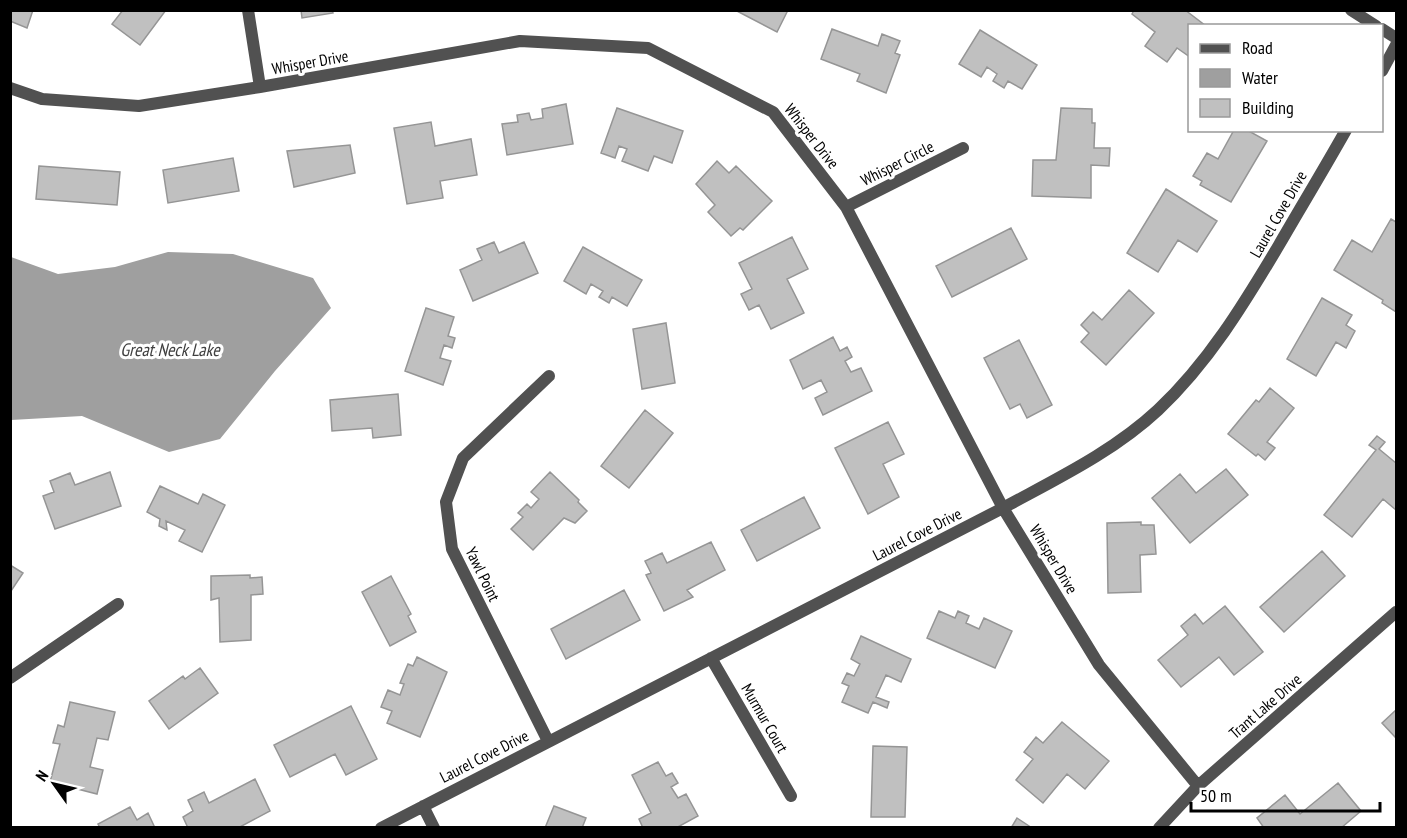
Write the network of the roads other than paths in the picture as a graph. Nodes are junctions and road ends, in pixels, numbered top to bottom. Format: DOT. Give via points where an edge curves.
graph roads {
  1 [pos="248,10"];
  2 [pos="1351,10"];
  3 [pos="1373,24"];
  4 [pos="1383,30"];
  5 [pos="1396,38"];
  6 [pos="1396,45"];
  7 [pos="1383,69"];
  8 [pos="260,87"];
  9 [pos="10,88"];
  10 [pos="1345,132"];
  11 [pos="963,148"];
  12 [pos="846,207"];
  13 [pos="549,375"];
  14 [pos="1003,508"];
  15 [pos="118,604"];
  16 [pos="1396,612"];
  17 [pos="711,658"];
  18 [pos="10,678"];
  19 [pos="548,741"];
  20 [pos="1198,786"];
  21 [pos="791,796"];
  22 [pos="423,806"];
  23 [pos="381,828"];
  24 [pos="434,828"];
  25 [pos="1159,828"];
  1 -- 8 [label="street"];
  2 -- 3 [label="street"];
  4 -- 5 [label="street"];
  6 -- 7 [label="street"];
  8 -- 9 [label="street, Whisper Drive" via="139,106 42,99"];
  8 -- 12 [label="street, Whisper Drive" via="520,41 648,48 772,112"];
  10 -- 14 [label="street, Laurel Cove Drive" via="1248,297 1204,361 1177,391 1115,443"];
  11 -- 12 [label="street, Whisper Circle"];
  12 -- 14 [label="street, Whisper Drive"];
  13 -- 19 [label="street, Yawl Point" via="463,458 446,502 452,549"];
  14 -- 17 [label="street, Laurel Cove Drive"];
  14 -- 20 [label="street, Whisper Drive" via="1099,665"];
  15 -- 18 [label="street"];
  16 -- 20 [label="street, Trant Lake Drive"];
  17 -- 19 [label="street, Laurel Cove Drive"];
  17 -- 21 [label="street, Murmur Court"];
  19 -- 22 [label="street, Laurel Cove Drive"];
  20 -- 25 [label="street, Trant Lake Drive"];
  22 -- 23 [label="street, Laurel Cove Drive"];
  22 -- 24 [label="street"];
}
